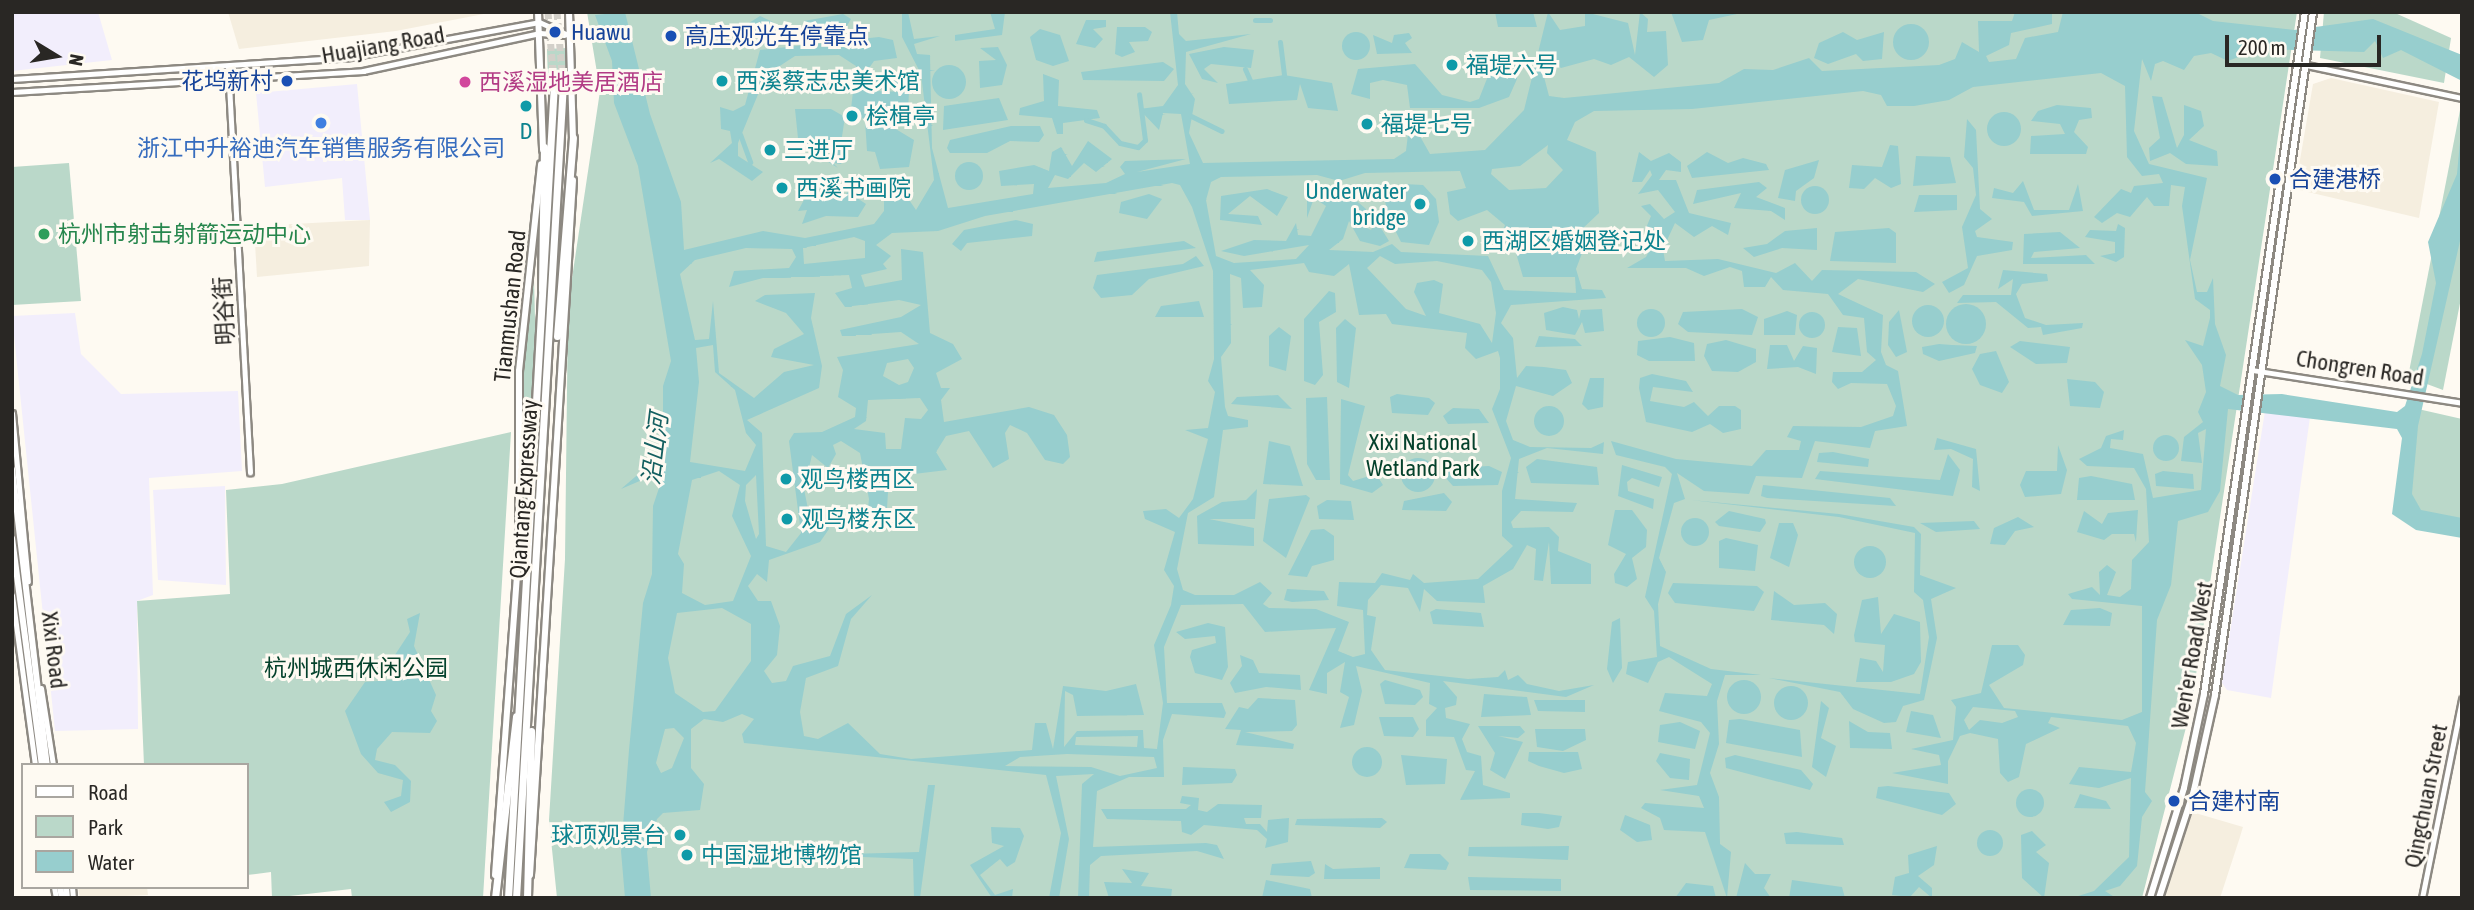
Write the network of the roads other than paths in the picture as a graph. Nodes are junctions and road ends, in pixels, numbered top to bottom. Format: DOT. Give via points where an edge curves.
graph roads {
  1 [pos="538,12"];
  2 [pos="569,12"];
  3 [pos="2305,12"];
  4 [pos="2313,15"];
  5 [pos="539,22"];
  6 [pos="540,33"];
  7 [pos="571,36"];
  8 [pos="2303,51"];
  9 [pos="2297,63"];
  10 [pos="2305,64"];
  11 [pos="228,66"];
  12 [pos="232,78"];
  13 [pos="12,79"];
  14 [pos="12,92"];
  15 [pos="2462,98"];
  16 [pos="573,138"];
  17 [pos="544,147"];
  18 [pos="542,355"];
  19 [pos="2252,370"];
  20 [pos="2262,371"];
  21 [pos="551,382"];
  22 [pos="2462,403"];
  23 [pos="12,413"];
  24 [pos="12,469"];
  25 [pos="250,472"];
  26 [pos="12,538"];
  27 [pos="12,594"];
  28 [pos="520,687"];
  29 [pos="531,689"];
  30 [pos="2462,699"];
  31 [pos="34,763"];
  32 [pos="44,763"];
  33 [pos="44,763"];
  34 [pos="53,763"];
  35 [pos="494,898"];
  36 [pos="508,898"];
  37 [pos="516,898"];
  38 [pos="527,898"];
  39 [pos="2150,898"];
  40 [pos="2160,898"];
  41 [pos="2422,898"];
  1 -- 5 [label="main road, Tianmushan Road"];
  2 -- 7 [label="main road"];
  3 -- 8 [label="main road"];
  4 -- 8 [label="main road"];
  5 -- 6 [label="main road, Tianmushan Road"];
  5 -- 7 [label="street"];
  5 -- 11 [label="street, Huajiang Road" via="371,54"];
  6 -- 7 [label="street, Huajiang Road"];
  6 -- 12 [label="street, Huajiang Road" via="363,71"];
  6 -- 17 [label="main road, Tianmushan Road"];
  7 -- 16 [label="main road"];
  8 -- 9 [label="main road"];
  8 -- 10 [label="main road"];
  9 -- 10 [label="street"];
  9 -- 19 [label="main road"];
  10 -- 15 [label="street"];
  10 -- 20 [label="main road"];
  11 -- 12 [label="street, 明谷街"];
  11 -- 13 [label="street, Huajiang Road"];
  12 -- 14 [label="street, Huajiang Road"];
  12 -- 25 [label="street, 明谷街"];
  16 -- 21 [label="highway"];
  16 -- 38 [label="main road"];
  17 -- 18 [label="highway"];
  17 -- 35 [label="main road, Tianmushan Road" via="519,371 519,559"];
  18 -- 21 [label="highway, Qiantang Expressway" via="559,83"];
  18 -- 28 [label="highway, Qiantang Expressway"];
  19 -- 20 [label="street, Chongren Road"];
  19 -- 39 [label="main road, Wen'er Road West" via="2193,748"];
  20 -- 22 [label="street, Chongren Road"];
  20 -- 40 [label="main road, Wen'er Road West" via="2215,695"];
  21 -- 29 [label="highway, Qiantang Expressway"];
  23 -- 34 [label="street, Xixi Road"];
  24 -- 32 [label="main road, Xixi Road"];
  26 -- 33 [label="main road, Xixi Road"];
  27 -- 31 [label="street, Xixi Road"];
  28 -- 35 [label="highway"];
  28 -- 36 [label="highway, Qiantang Expressway"];
  29 -- 37 [label="highway, Qiantang Expressway"];
  29 -- 38 [label="highway"];
  30 -- 41 [label="street, Qingchuan Street"];
}
